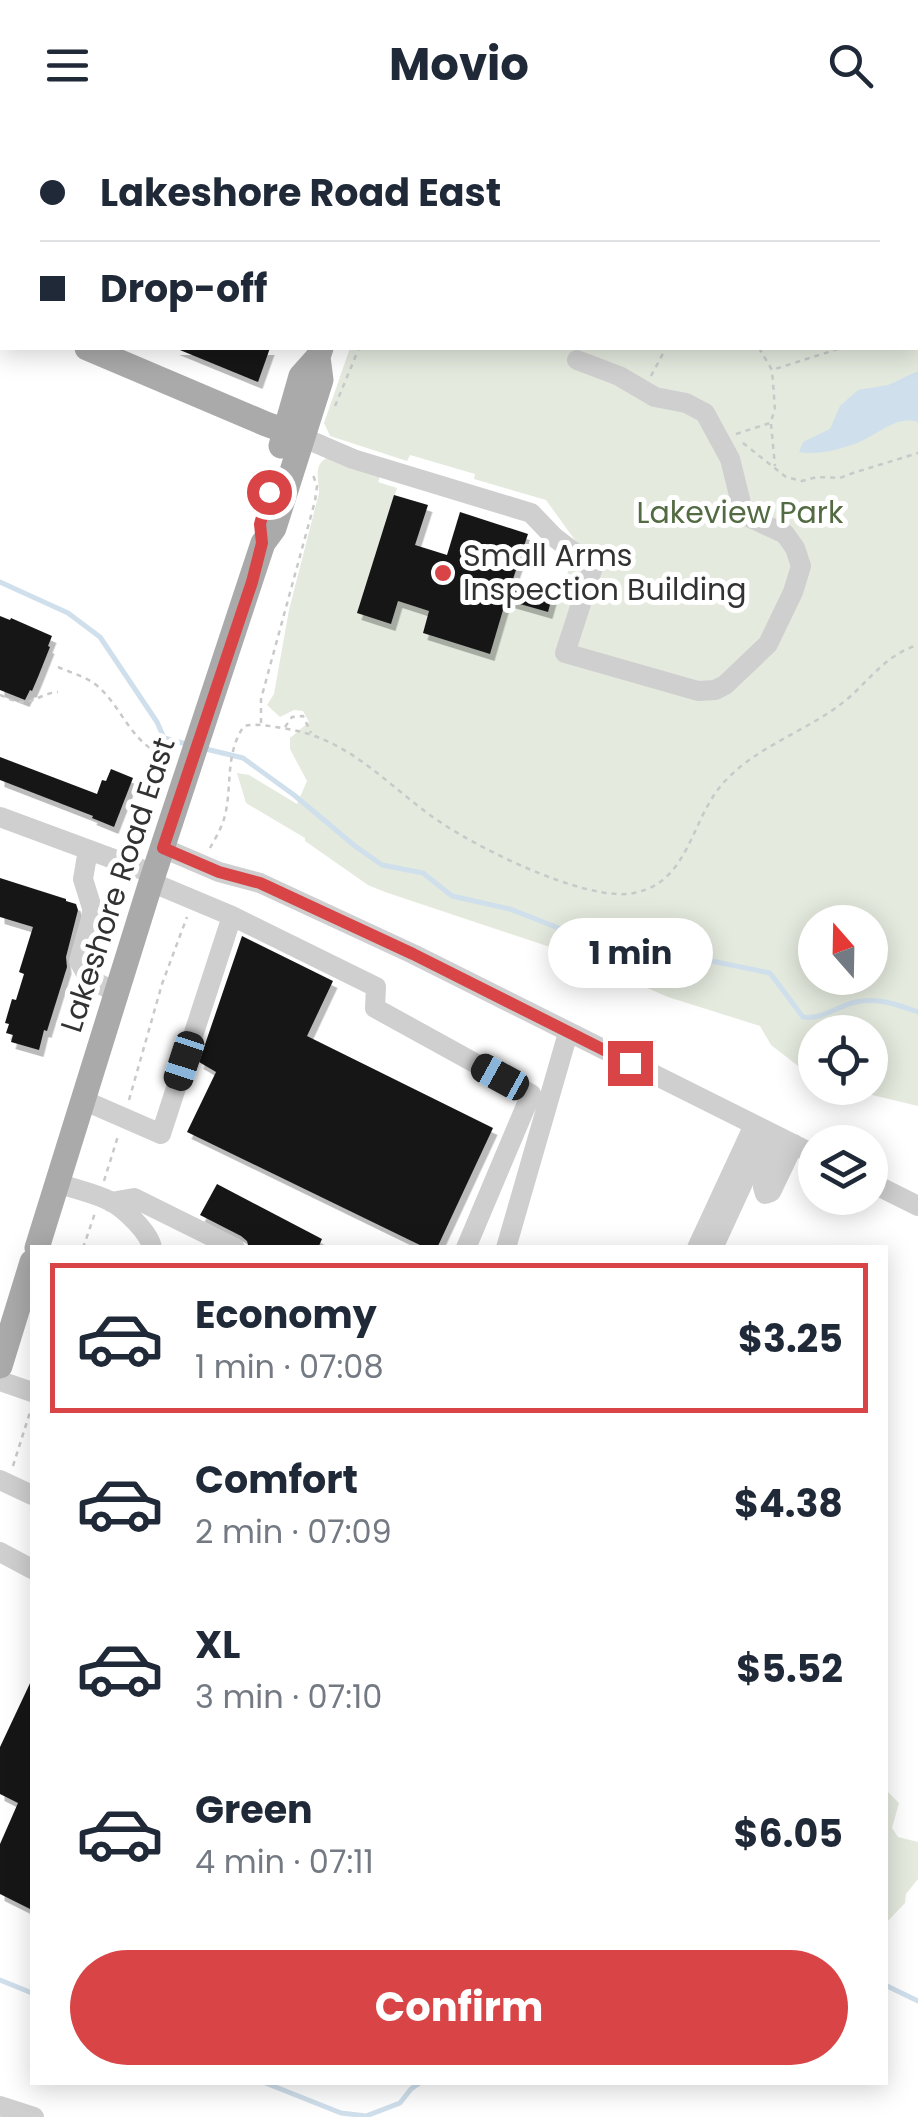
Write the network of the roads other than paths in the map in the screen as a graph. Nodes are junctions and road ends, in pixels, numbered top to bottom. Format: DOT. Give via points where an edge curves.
graph roads {
  1 [pos="92,350"];
  2 [pos="320,352"];
  3 [pos="577,360"];
  4 [pos="294,434"];
  5 [pos="0,816"];
  6 [pos="163,848"];
  7 [pos="88,850"];
  8 [pos="153,878"];
  9 [pos="232,916"];
  10 [pos="116,992"];
  11 [pos="568,1032"];
  12 [pos="83,1100"];
  13 [pos="775,1135"];
  14 [pos="798,1146"];
  15 [pos="57,1183"];
  16 [pos="888,1191"];
  17 [pos="103,1199"];
  18 [pos="918,1206"];
  19 [pos="38,1245"];
  20 [pos="155,1245"];
  21 [pos="229,1245"];
  22 [pos="467,1245"];
  23 [pos="507,1245"];
  24 [pos="698,1245"];
  25 [pos="715,1245"];
  26 [pos="727,1245"];
  27 [pos="30,1268"];
  28 [pos="0,1366"];
  29 [pos="0,1381"];
  30 [pos="30,1391"];
  31 [pos="5,1476"];
  32 [pos="30,1494"];
  33 [pos="0,1552"];
  34 [pos="30,1568"];
  35 [pos="0,2106"];
  36 [pos="34,2117"];
  1 -- 4 [label="main road"];
  2 -- 4 [label="main road, Lakeshore Road East" via="321,380"];
  3 -- 4 [label="street" via="706,413 730,459 744,515 785,534 795,548 802,566 768,644 715,690 698,691 564,653 594,564 531,512"];
  4 -- 6 [label="main road, Lakeshore Road East" via="274,528 262,543 209,710 182,756"];
  5 -- 7 [label="street"];
  6 -- 8 [label="main road, Lakeshore Road East"];
  6 -- 11 [label="street" via="260,883"];
  7 -- 8 [label="street"];
  7 -- 10 [label="street" via="82,879 92,915 80,961 89,979"];
  8 -- 9 [label="street"];
  8 -- 10 [label="main road, Lakeshore Road East"];
  9 -- 12 [label="street" via="161,1134"];
  9 -- 22 [label="street" via="376,987 375,1008 531,1094"];
  10 -- 12 [label="main road, Lakeshore Road East"];
  11 -- 13 [label="street"];
  11 -- 23 [label="street"];
  12 -- 15 [label="main road, Lakeshore Road East"];
  13 -- 14 [label="street"];
  13 -- 24 [label="street"];
  13 -- 25 [label="street"];
  13 -- 26 [label="street"];
  15 -- 17 [label="street"];
  15 -- 19 [label="main road, Lakeshore Road East"];
  16 -- 18 [label="street"];
  17 -- 20 [label="street"];
  17 -- 21 [label="street" via="134,1198"];
  27 -- 28 [label="main road"];
  29 -- 30 [label="street"];
  31 -- 32 [label="street"];
  33 -- 34 [label="street"];
  35 -- 36 [label="street"];
}
